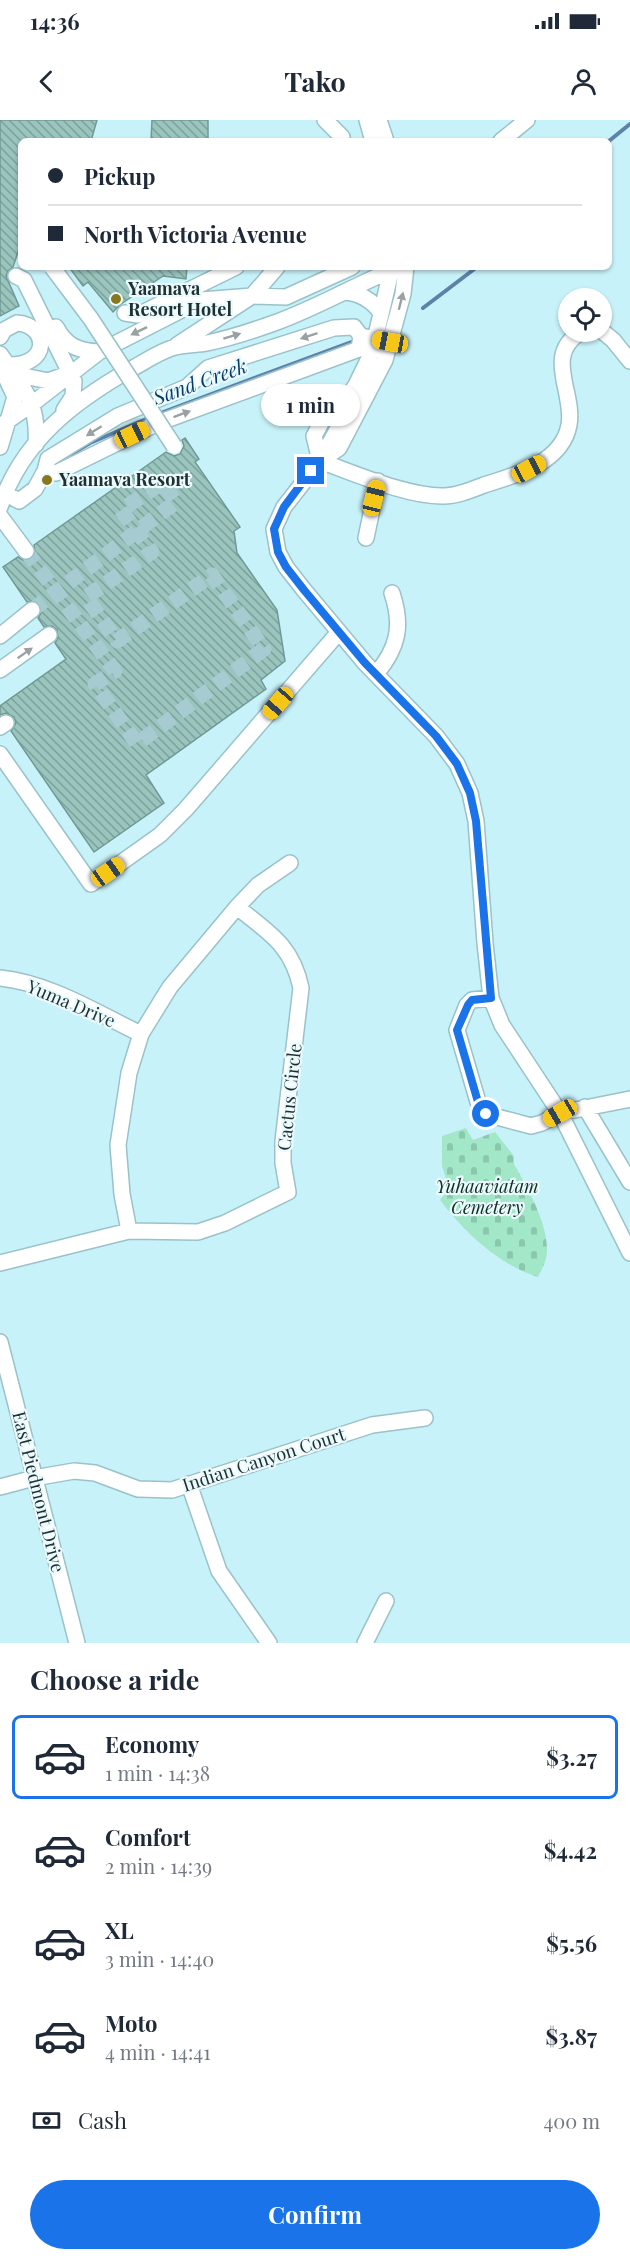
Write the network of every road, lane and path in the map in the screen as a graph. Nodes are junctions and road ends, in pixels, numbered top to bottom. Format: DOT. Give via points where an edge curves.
graph roads {
  1 [pos="325,120"];
  2 [pos="336,120"];
  3 [pos="367,120"];
  4 [pos="379,120"];
  5 [pos="527,120"];
  6 [pos="341,138"];
  7 [pos="342,138"];
  8 [pos="372,138"];
  9 [pos="385,138"];
  10 [pos="505,138"];
  11 [pos="54,270"];
  12 [pos="232,270"];
  13 [pos="236,270"];
  14 [pos="274,270"];
  15 [pos="336,270"];
  16 [pos="393,270"];
  17 [pos="396,270"];
  18 [pos="398,270"];
  19 [pos="16,276"];
  20 [pos="344,292"];
  21 [pos="252,296"];
  22 [pos="201,300"];
  23 [pos="29,306"];
  24 [pos="125,313"];
  25 [pos="381,313"];
  26 [pos="31,327"];
  27 [pos="0,337"];
  28 [pos="375,339"];
  29 [pos="612,339"];
  30 [pos="569,342"];
  31 [pos="175,347"];
  32 [pos="99,352"];
  33 [pos="630,361"];
  34 [pos="13,368"];
  35 [pos="372,370"];
  36 [pos="70,373"];
  37 [pos="146,404"];
  38 [pos="32,405"];
  39 [pos="56,422"];
  40 [pos="158,423"];
  41 [pos="3,424"];
  42 [pos="36,444"];
  43 [pos="174,446"];
  44 [pos="0,447"];
  45 [pos="320,461"];
  46 [pos="45,471"];
  47 [pos="378,482"];
  48 [pos="2,500"];
  49 [pos="0,516"];
  50 [pos="366,538"];
  51 [pos="26,551"];
  52 [pos="392,593"];
  53 [pos="32,610"];
  54 [pos="339,632"];
  55 [pos="50,635"];
  56 [pos="0,636"];
  57 [pos="0,670"];
  58 [pos="376,674"];
  59 [pos="0,754"];
  60 [pos="290,863"];
  61 [pos="237,906"];
  62 [pos="0,978"];
  63 [pos="491,998"];
  64 [pos="141,1034"];
  65 [pos="630,1099"];
  66 [pos="585,1107"];
  67 [pos="560,1113"];
  68 [pos="630,1182"];
  69 [pos="129,1231"];
  70 [pos="630,1253"];
  71 [pos="0,1263"];
  72 [pos="0,1342"];
  73 [pos="425,1418"];
  74 [pos="34,1478"];
  75 [pos="189,1484"];
  76 [pos="0,1487"];
  77 [pos="386,1601"];
  78 [pos="77,1643"];
  79 [pos="268,1643"];
  80 [pos="365,1643"];
  1 -- 6 [label="street"];
  2 -- 7 [label="street"];
  3 -- 8 [label="street"];
  4 -- 9 [label="street"];
  5 -- 10 [label="street"];
  11 -- 37 [label="street, bridge"];
  12 -- 24 [label="street" via="138,315"];
  13 -- 22 [label="street" via="227,283"];
  14 -- 21 [label="street"];
  15 -- 21 [label="street" via="286,297"];
  16 -- 20 [label="street"];
  17 -- 25 [label="street"];
  28 -- 18 [label="street, one-way" via="404,294"];
  19 -- 23 [label="street" via="24,280"];
  20 -- 25 [label="street" via="368,299"];
  31 -- 20 [label="street, one-way" via="206,343 277,321"];
  21 -- 22 [label="street"];
  21 -- 31 [label="street"];
  22 -- 32 [label="street, one-way"];
  23 -- 26 [label="street"];
  23 -- 32 [label="street" via="42,307 69,345"];
  23 -- 36 [label="street"];
  25 -- 28 [label="street"];
  26 -- 27 [label="street" via="10,325"];
  26 -- 34 [label="street" via="40,344 36,356"];
  28 -- 35 [label="street"];
  28 -- 37 [label="street, one-way" via="354,327 334,328 208,368 187,387"];
  40 -- 28 [label="street, one-way" via="358,349"];
  29 -- 33 [label="street"];
  30 -- 47 [label="street" via="563,356 569,426 559,448 544,460 513,476 444,496"];
  31 -- 39 [label="street" via="82,398"];
  32 -- 36 [label="street"];
  34 -- 36 [label="street" via="48,381"];
  34 -- 38 [label="street"];
  34 -- 41 [label="street" via="15,397"];
  35 -- 45 [label="street" via="339,448"];
  35 -- 45 [label="street" via="344,403 329,408 314,436"];
  36 -- 38 [label="street"];
  36 -- 39 [label="street" via="74,396"];
  37 -- 40 [label="street, bridge"];
  37 -- 46 [label="street, one-way" via="118,416 48,459"];
  38 -- 41 [label="street"];
  38 -- 42 [label="street" via="37,423"];
  39 -- 42 [label="street"];
  40 -- 43 [label="street, bridge"];
  40 -- 46 [label="street" via="56,473"];
  41 -- 44 [label="street"];
  42 -- 48 [label="street" via="20,464"];
  45 -- 47 [label="street"];
  45 -- 54 [label="street" via="284,507 274,529 278,552 286,567"];
  46 -- 48 [label="street" via="34,489 19,501"];
  47 -- 50 [label="street"];
  49 -- 51 [label="street"];
  52 -- 58 [label="street" via="398,610 395,645"];
  53 -- 56 [label="street"];
  54 -- 58 [label="street"];
  54 -- 59 [label="street" via="171,825 91,884"];
  57 -- 55 [label="street, one-way"];
  58 -- 63 [label="street" via="436,736 457,764 470,793 476,821"];
  60 -- 61 [label="street" via="258,885"];
  61 -- 64 [label="street" via="170,987"];
  61 -- 69 [label="street, Cactus Circle" via="288,953 297,968 301,988 284,1141 288,1192 198,1232"];
  62 -- 64 [label="street, Yuma Drive" via="43,988"];
  63 -- 67 [label="street" via="502,1025"];
  63 -- 67 [label="street" via="472,1000 457,1030 478,1102 486,1114 531,1126"];
  64 -- 69 [label="street" via="129,1073 118,1145"];
  65 -- 66 [label="street"];
  66 -- 67 [label="street"];
  66 -- 68 [label="street"];
  67 -- 70 [label="street"];
  69 -- 71 [label="street, Cactus Circle"];
  72 -- 74 [label="street, East Piedmont Drive"];
  73 -- 75 [label="street, Indian Canyon Court" via="372,1425"];
  74 -- 75 [label="street, Indian Canyon Court" via="95,1473 138,1490 172,1490"];
  74 -- 76 [label="street, Indian Canyon Court"];
  74 -- 78 [label="street, East Piedmont Drive"];
  75 -- 79 [label="street" via="219,1571"];
  77 -- 80 [label="street"];
}
